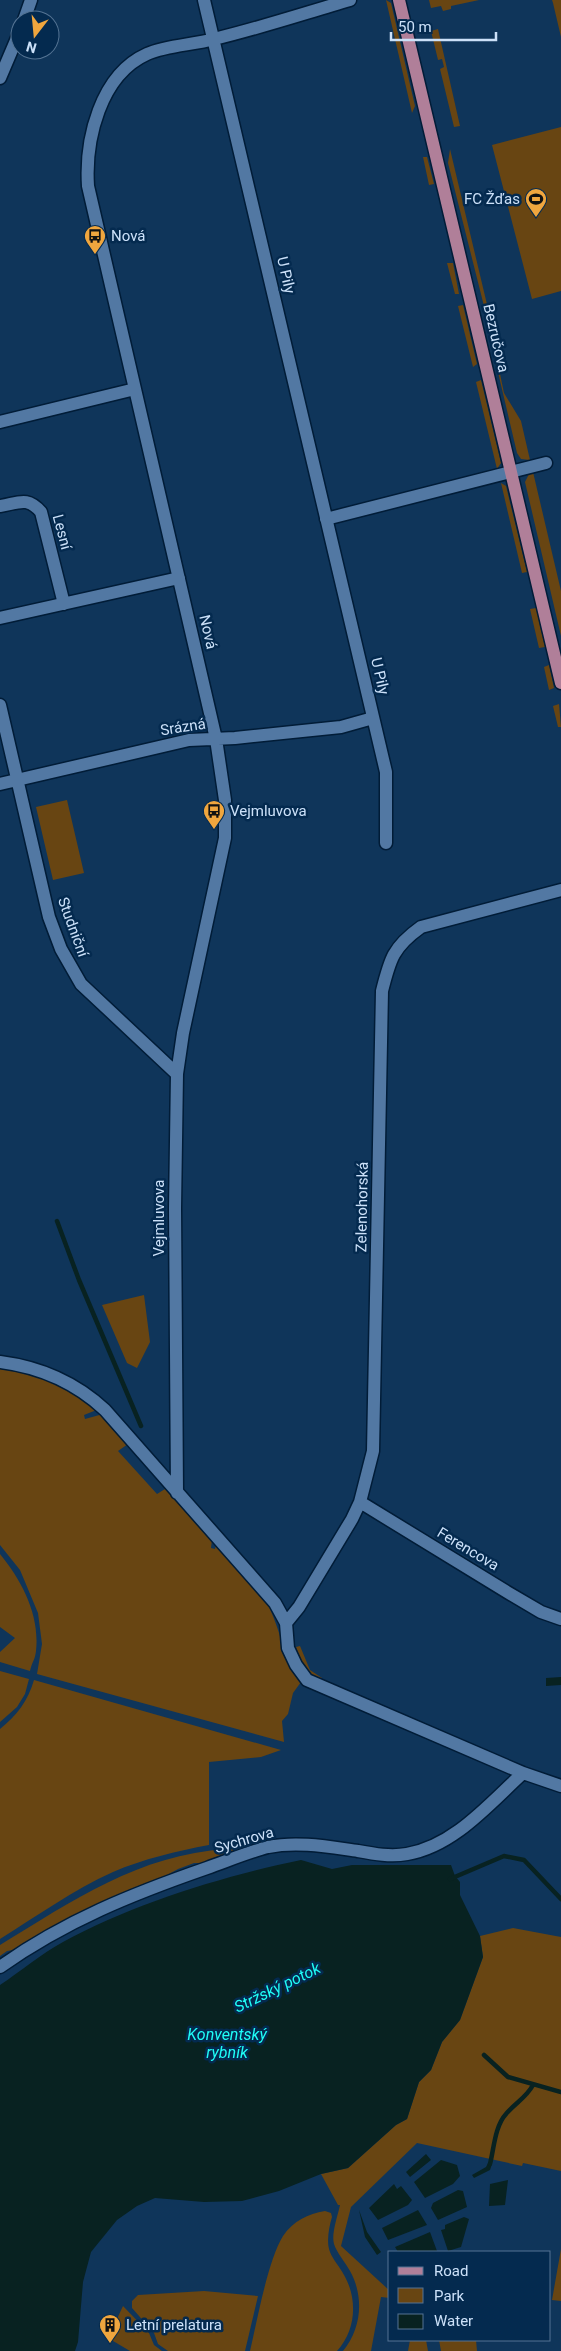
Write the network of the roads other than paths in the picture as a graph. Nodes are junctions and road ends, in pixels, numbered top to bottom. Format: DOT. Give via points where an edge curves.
graph roads {
  1 [pos="204,0"];
  2 [pos="350,0"];
  3 [pos="399,0"];
  4 [pos="214,39"];
  5 [pos="10,54"];
  6 [pos="0,78"];
  7 [pos="135,389"];
  8 [pos="0,422"];
  9 [pos="546,463"];
  10 [pos="511,472"];
  11 [pos="0,506"];
  12 [pos="326,519"];
  13 [pos="179,578"];
  14 [pos="64,604"];
  15 [pos="0,618"];
  16 [pos="561,683"];
  17 [pos="0,705"];
  18 [pos="373,718"];
  19 [pos="216,739"];
  20 [pos="18,780"];
  21 [pos="0,784"];
  22 [pos="386,844"];
  23 [pos="561,890"];
  24 [pos="177,1074"];
  25 [pos="0,1362"];
  26 [pos="177,1493"];
  27 [pos="360,1502"];
  28 [pos="561,1619"];
  29 [pos="286,1623"];
  30 [pos="523,1773"];
  31 [pos="561,1786"];
  32 [pos="0,1967"];
  1 -- 4 [label="street, U Pily"];
  2 -- 4 [label="street, Nová"];
  3 -- 10 [label="main road, Bezručova"];
  4 -- 7 [label="street, Nová" via="149,53 128,65 106,98 91,135 88,186"];
  4 -- 12 [label="street, U Pily"];
  5 -- 6 [label="street"];
  7 -- 8 [label="street"];
  7 -- 13 [label="street, Nová"];
  9 -- 10 [label="street"];
  10 -- 12 [label="street"];
  10 -- 16 [label="main road, Bezručova"];
  11 -- 14 [label="street, Lesní" via="27,501 41,512"];
  12 -- 18 [label="street, U Pily"];
  13 -- 14 [label="street"];
  13 -- 19 [label="street, Nová"];
  14 -- 15 [label="street"];
  17 -- 20 [label="street"];
  18 -- 19 [label="street, Srázná" via="341,727"];
  18 -- 22 [label="street, U Pily" via="386,772"];
  19 -- 20 [label="street, Srázná" via="188,740"];
  19 -- 24 [label="street, Vejmluvova" via="225,800 225,838"];
  20 -- 21 [label="street, Srázná"];
  20 -- 24 [label="street, Studniční" via="49,917 72,972 92,995"];
  23 -- 27 [label="street, Zelenohorská" via="421,927 405,939 390,959 382,991 374,1437"];
  24 -- 26 [label="street, Vejmluvova"];
  25 -- 26 [label="street" via="57,1376 92,1398"];
  26 -- 29 [label="street" via="275,1603"];
  27 -- 28 [label="street, Ferencova" via="506,1592 541,1612"];
  27 -- 29 [label="street, Zelenohorská" via="299,1608"];
  29 -- 30 [label="street" via="288,1648 307,1680"];
  30 -- 31 [label="street"];
  30 -- 32 [label="street, Sychrova" via="464,1826 422,1850 406,1855 383,1855 290,1844 267,1847 142,1891 70,1922"];
}
